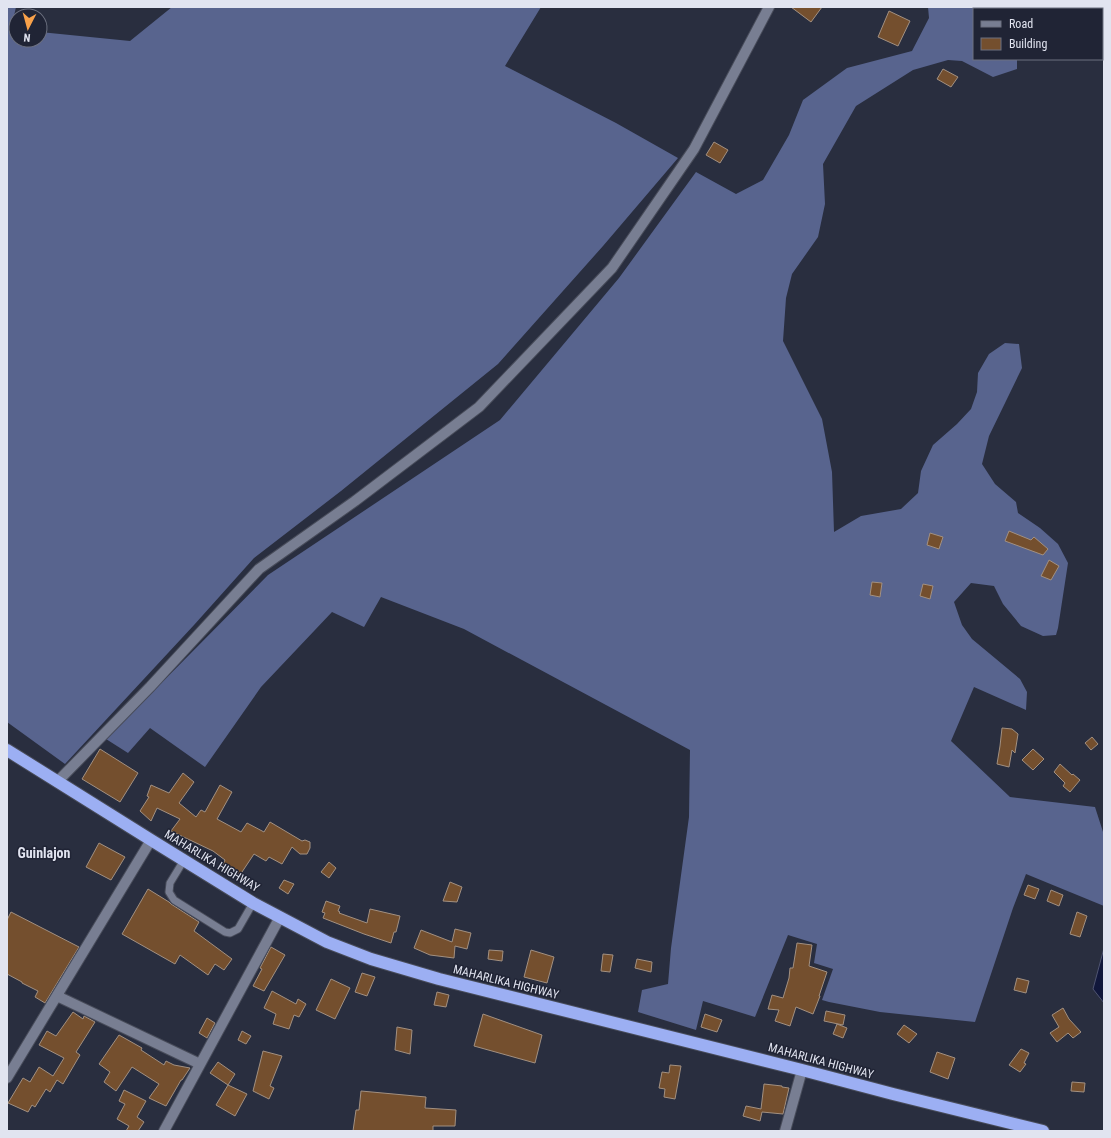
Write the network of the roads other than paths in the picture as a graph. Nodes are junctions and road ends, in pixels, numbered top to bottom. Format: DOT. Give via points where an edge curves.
graph roads {
  1 [pos="769,7"];
  2 [pos="7,750"];
  3 [pos="58,782"];
  4 [pos="151,840"];
  5 [pos="184,860"];
  6 [pos="253,903"];
  7 [pos="280,917"];
  8 [pos="57,996"];
  9 [pos="200,1064"];
  10 [pos="802,1070"];
  11 [pos="7,1078"];
  12 [pos="164,1131"];
  13 [pos="785,1131"];
  14 [pos="1043,1131"];
  1 -- 3 [label="street" via="694,149 612,268 479,407 355,501 259,569 150,688"];
  2 -- 3 [label="highway, MAHARLIKA HIGHWAY"];
  3 -- 4 [label="highway, MAHARLIKA HIGHWAY"];
  4 -- 5 [label="highway, MAHARLIKA HIGHWAY"];
  4 -- 8 [label="street"];
  5 -- 6 [label="highway, MAHARLIKA HIGHWAY"];
  5 -- 6 [label="lane" via="170,883 169,892 174,900 225,932 230,933 238,929"];
  6 -- 7 [label="highway, MAHARLIKA HIGHWAY"];
  7 -- 9 [label="street"];
  7 -- 10 [label="highway, MAHARLIKA HIGHWAY" via="334,945 439,979"];
  8 -- 9 [label="street"];
  8 -- 11 [label="street"];
  9 -- 12 [label="street"];
  10 -- 13 [label="street"];
  10 -- 14 [label="highway, MAHARLIKA HIGHWAY"];
}
